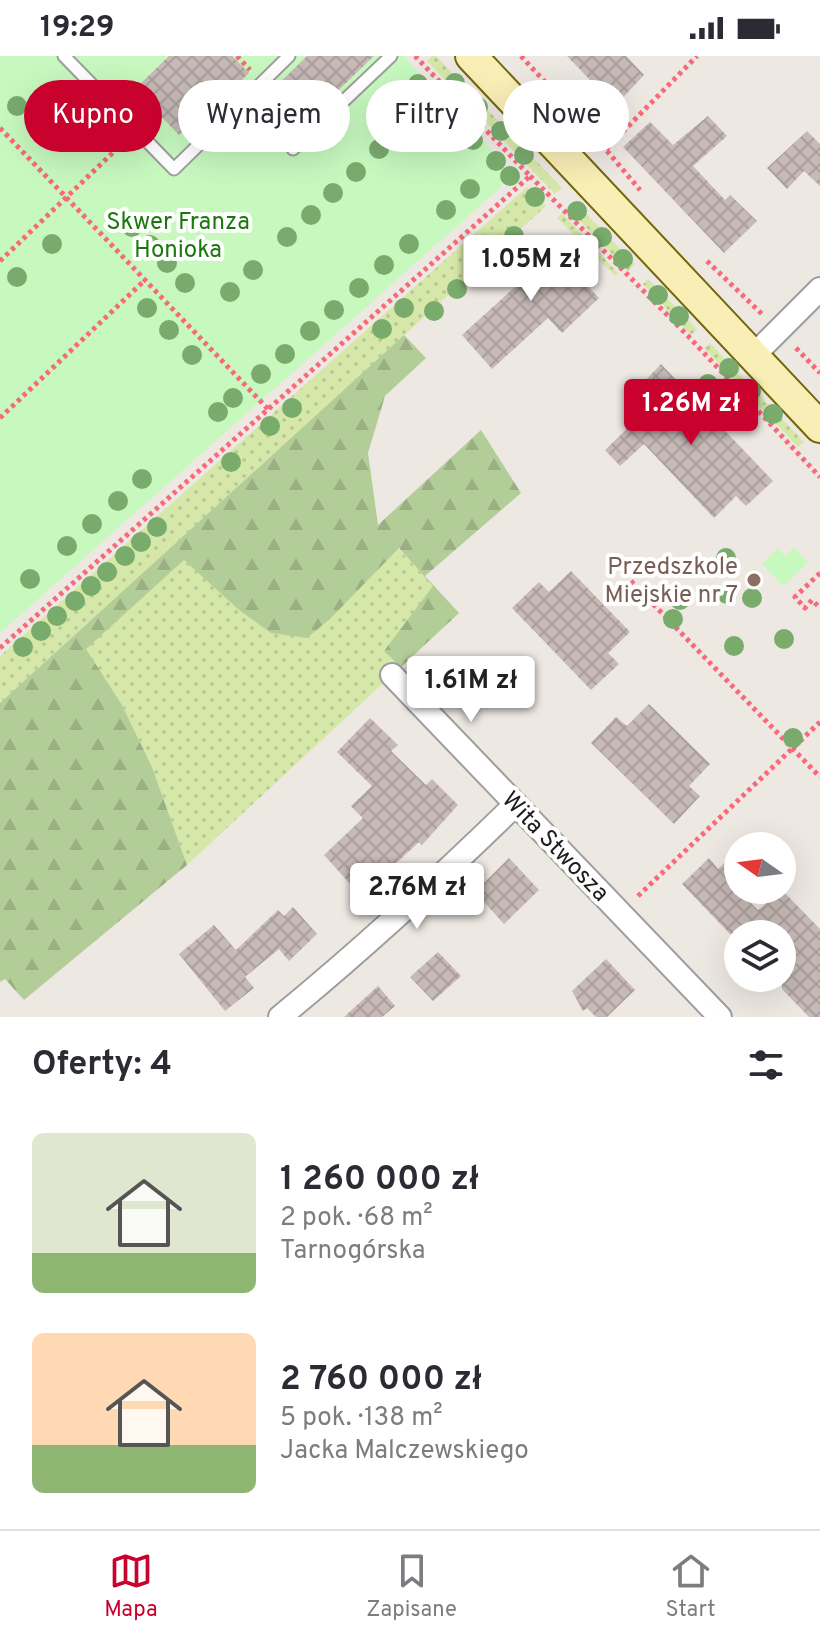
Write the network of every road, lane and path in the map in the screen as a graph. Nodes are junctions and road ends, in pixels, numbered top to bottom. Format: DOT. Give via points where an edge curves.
graph roads {
  1 [pos="64,56"];
  2 [pos="289,56"];
  3 [pos="391,56"];
  4 [pos="415,56"];
  5 [pos="471,56"];
  6 [pos="521,56"];
  7 [pos="697,56"];
  8 [pos="87,80"];
  9 [pos="543,80"];
  10 [pos="350,95"];
  11 [pos="629,125"];
  12 [pos="0,128"];
  13 [pos="115,152"];
  14 [pos="157,152"];
  15 [pos="608,152"];
  16 [pos="530,176"];
  17 [pos="67,197"];
  18 [pos="645,197"];
  19 [pos="699,253"];
  20 [pos="0,261"];
  21 [pos="145,280"];
  22 [pos="820,289"];
  23 [pos="778,331"];
  24 [pos="752,357"];
  25 [pos="820,373"];
  26 [pos="268,409"];
  27 [pos="0,418"];
  28 [pos="820,427"];
  29 [pos="820,477"];
  30 [pos="820,573"];
  31 [pos="631,581"];
  32 [pos="820,608"];
  33 [pos="0,648"];
  34 [pos="392,675"];
  35 [pos="820,722"];
  36 [pos="792,748"];
  37 [pos="820,777"];
  38 [pos="516,804"];
  39 [pos="631,903"];
  40 [pos="280,1017"];
  41 [pos="720,1017"];
  1 -- 8 [label="lane"];
  2 -- 14 [label="lane" via="174,169"];
  3 -- 10 [label="lane"];
  4 -- 16 [label="path"];
  5 -- 24 [label="main road"];
  6 -- 9 [label="path"];
  7 -- 11 [label="path"];
  12 -- 17 [label="path"];
  13 -- 17 [label="path"];
  15 -- 18 [label="path"];
  16 -- 26 [label="path"];
  16 -- 29 [label="path"];
  17 -- 20 [label="path"];
  17 -- 21 [label="path"];
  19 -- 23 [label="path"];
  21 -- 26 [label="path"];
  21 -- 27 [label="path"];
  22 -- 23 [label="street"];
  23 -- 24 [label="street"];
  23 -- 25 [label="path"];
  24 -- 28 [label="main road"];
  26 -- 33 [label="path"];
  30 -- 32 [label="path" via="795,597 805,608 812,600"];
  31 -- 36 [label="path"];
  34 -- 38 [label="street, Wita Stwosza"];
  35 -- 36 [label="path"];
  36 -- 37 [label="path"];
  36 -- 39 [label="path"];
  38 -- 40 [label="street" via="448,872"];
  38 -- 41 [label="street, Wita Stwosza"];
}
